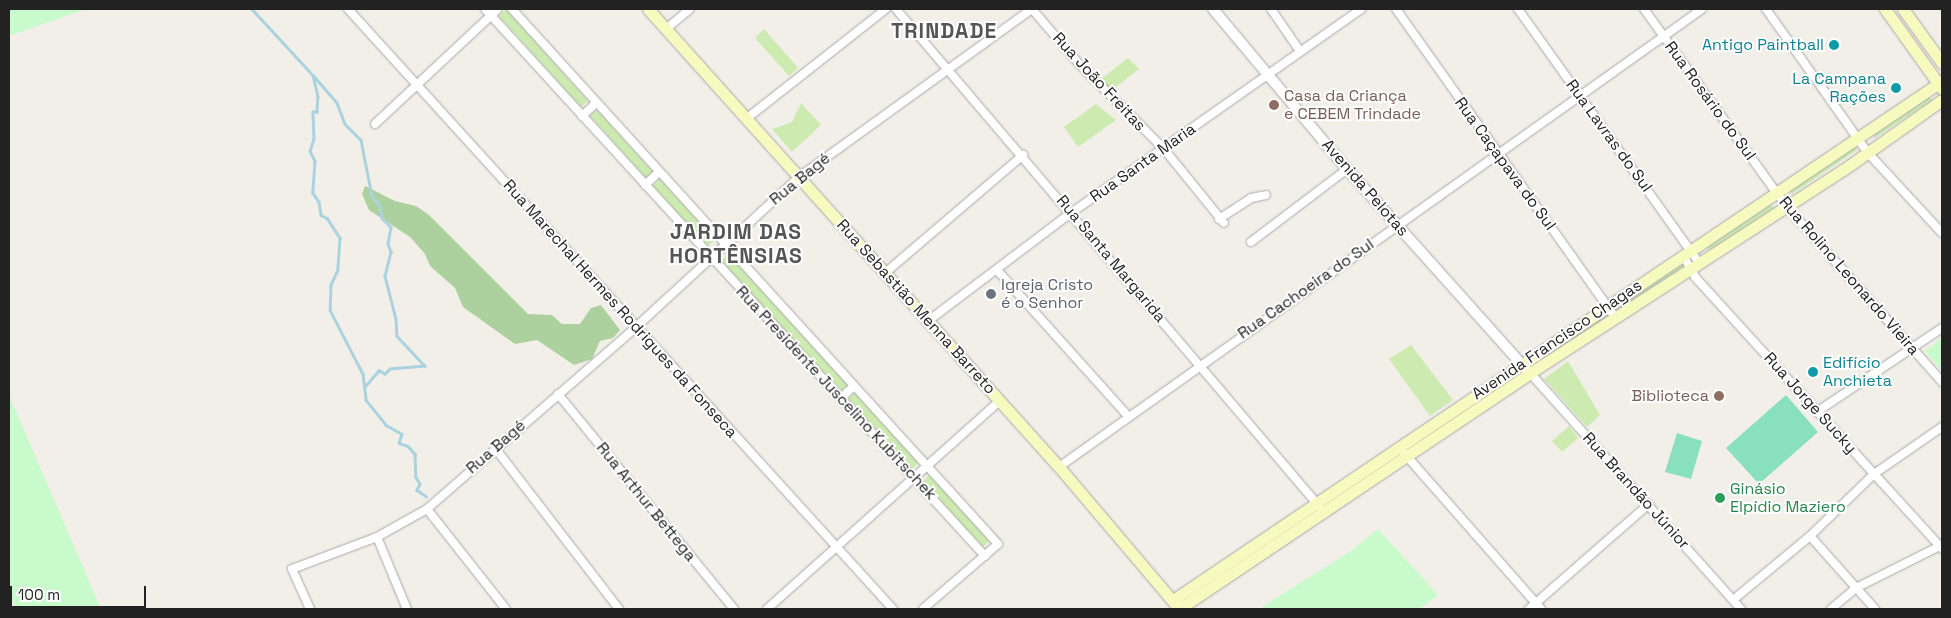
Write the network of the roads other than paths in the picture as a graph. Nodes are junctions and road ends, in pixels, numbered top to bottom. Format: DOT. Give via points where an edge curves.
graph roads {
  1 [pos="348,9"];
  2 [pos="484,9"];
  3 [pos="498,9"];
  4 [pos="512,9"];
  5 [pos="648,9"];
  6 [pos="690,9"];
  7 [pos="886,9"];
  8 [pos="896,9"];
  9 [pos="1032,9"];
  10 [pos="1213,9"];
  11 [pos="1271,9"];
  12 [pos="1361,9"];
  13 [pos="1396,9"];
  14 [pos="1518,9"];
  15 [pos="1644,9"];
  16 [pos="1702,9"];
  17 [pos="1766,9"];
  18 [pos="1885,9"];
  19 [pos="1903,9"];
  20 [pos="491,16"];
  21 [pos="666,29"];
  22 [pos="1663,36"];
  23 [pos="1300,51"];
  24 [pos="1942,63"];
  25 [pos="949,69"];
  26 [pos="1269,74"];
  27 [pos="418,85"];
  28 [pos="1941,85"];
  29 [pos="1580,96"];
  30 [pos="1942,100"];
  31 [pos="596,103"];
  32 [pos="582,116"];
  33 [pos="746,119"];
  34 [pos="375,124"];
  35 [pos="1857,138"];
  36 [pos="1164,149"];
  37 [pos="1868,153"];
  38 [pos="1497,154"];
  39 [pos="1024,155"];
  40 [pos="1347,169"];
  41 [pos="659,172"];
  42 [pos="799,177"];
  43 [pos="645,185"];
  44 [pos="1776,193"];
  45 [pos="1266,195"];
  46 [pos="1786,206"];
  47 [pos="1071,213"];
  48 [pos="1396,225"];
  49 [pos="1942,233"];
  50 [pos="1251,242"];
  51 [pos="724,244"];
  52 [pos="1686,253"];
  53 [pos="711,257"];
  54 [pos="1695,266"];
  55 [pos="997,270"];
  56 [pos="884,273"];
  57 [pos="1608,306"];
  58 [pos="1616,318"];
  59 [pos="928,321"];
  60 [pos="636,327"];
  61 [pos="1942,328"];
  62 [pos="1911,348"];
  63 [pos="1200,364"];
  64 [pos="1520,364"];
  65 [pos="1530,373"];
  66 [pos="1942,382"];
  67 [pos="854,386"];
  68 [pos="558,394"];
  69 [pos="841,398"];
  70 [pos="1000,401"];
  71 [pos="1818,411"];
  72 [pos="1128,416"];
  73 [pos="1942,427"];
  74 [pos="495,448"];
  75 [pos="1402,451"];
  76 [pos="926,465"];
  77 [pos="1059,467"];
  78 [pos="1874,474"];
  79 [pos="913,477"];
  80 [pos="1316,502"];
  81 [pos="1648,504"];
  82 [pos="427,509"];
  83 [pos="1323,511"];
  84 [pos="1810,536"];
  85 [pos="377,537"];
  86 [pos="1942,546"];
  87 [pos="836,547"];
  88 [pos="985,556"];
  89 [pos="1856,588"];
  90 [pos="1733,600"];
  91 [pos="1539,606"];
  92 [pos="1176,607"];
  93 [pos="310,609"];
  94 [pos="407,609"];
  95 [pos="506,609"];
  96 [pos="619,609"];
  97 [pos="734,609"];
  98 [pos="767,609"];
  99 [pos="893,609"];
  100 [pos="923,609"];
  101 [pos="1529,609"];
  102 [pos="1742,609"];
  103 [pos="1831,609"];
  104 [pos="1875,609"];
  1 -- 27 [label="street, Rua Marechal Hermes Rodrigues da Fonseca"];
  2 -- 20 [label="street, Rua Presidente Juscelino Kubitschek"];
  3 -- 20 [label="street"];
  4 -- 31 [label="street, Rua Presidente Juscelino Kubitschek"];
  5 -- 21 [label="main road, Rua Sebastião Menna Barreto"];
  6 -- 21 [label="street"];
  7 -- 33 [label="street"];
  8 -- 25 [label="street, Rua Santa Margarida"];
  9 -- 25 [label="street, Rua Bagé"];
  9 -- 36 [label="street, Rua João Freitas" via="1086,71"];
  10 -- 26 [label="street, Avenida Pelotas"];
  11 -- 23 [label="street"];
  12 -- 23 [label="street, Rua Santa Maria"];
  13 -- 38 [label="street, Rua Caçapava do Sul"];
  14 -- 29 [label="street, Rua Lavras do Sul"];
  15 -- 22 [label="street, Rua Rosário do Sul"];
  16 -- 22 [label="street, Rua Cachoeira do Sul"];
  17 -- 35 [label="street"];
  18 -- 28 [label="main road"];
  19 -- 24 [label="main road"];
  20 -- 27 [label="street"];
  20 -- 32 [label="street, Rua Presidente Juscelino Kubitschek"];
  21 -- 33 [label="main road, Rua Sebastião Menna Barreto"];
  22 -- 29 [label="street, Rua Cachoeira do Sul"];
  22 -- 44 [label="street, Rua Rosário do Sul"];
  23 -- 26 [label="street, Rua Santa Maria"];
  25 -- 39 [label="street, Rua Santa Margarida"];
  25 -- 42 [label="street, Rua Bagé"];
  26 -- 36 [label="street, Rua Santa Maria"];
  26 -- 40 [label="street, Avenida Pelotas"];
  27 -- 34 [label="street"];
  27 -- 60 [label="street, Rua Marechal Hermes Rodrigues da Fonseca"];
  28 -- 35 [label="main road, Avenida Francisco Chagas"];
  29 -- 38 [label="street, Rua Cachoeira do Sul"];
  29 -- 52 [label="street, Rua Lavras do Sul"];
  30 -- 37 [label="main road, Avenida Francisco Chagas"];
  31 -- 32 [label="street"];
  31 -- 41 [label="street, Rua Presidente Juscelino Kubitschek"];
  32 -- 43 [label="street, Rua Presidente Juscelino Kubitschek"];
  33 -- 42 [label="main road, Rua Sebastião Menna Barreto"];
  35 -- 37 [label="street"];
  35 -- 44 [label="main road, Avenida Francisco Chagas"];
  36 -- 45 [label="street, Rua João Freitas" via="1222,221 1251,198"];
  36 -- 47 [label="street, Rua Santa Maria"];
  37 -- 46 [label="main road, Avenida Francisco Chagas"];
  37 -- 49 [label="street"];
  38 -- 48 [label="street, Rua Cachoeira do Sul"];
  38 -- 57 [label="street, Rua Caçapava do Sul"];
  39 -- 47 [label="street, Rua Santa Margarida"];
  39 -- 56 [label="street"];
  40 -- 48 [label="street, Avenida Pelotas"];
  40 -- 50 [label="street"];
  41 -- 43 [label="street"];
  41 -- 51 [label="street, Rua Presidente Juscelino Kubitschek"];
  42 -- 51 [label="street, Rua Bagé"];
  42 -- 56 [label="main road, Rua Sebastião Menna Barreto"];
  43 -- 53 [label="street, Rua Presidente Juscelino Kubitschek"];
  44 -- 46 [label="street, Rua Rolino Leonardo Vieira"];
  44 -- 52 [label="main road, Avenida Francisco Chagas"];
  46 -- 54 [label="main road, Avenida Francisco Chagas"];
  46 -- 62 [label="street, Rua Rolino Leonardo Vieira"];
  47 -- 55 [label="street, Rua Santa Maria"];
  47 -- 63 [label="street, Rua Santa Margarida"];
  48 -- 63 [label="street, Rua Cachoeira do Sul"];
  48 -- 64 [label="street, Avenida Pelotas"];
  51 -- 53 [label="street, Rua Bagé"];
  51 -- 67 [label="street, Rua Presidente Juscelino Kubitschek"];
  52 -- 54 [label="street, Rua Jorge Sucky"];
  52 -- 57 [label="main road, Avenida Francisco Chagas"];
  53 -- 60 [label="street, Rua Bagé"];
  53 -- 69 [label="street, Rua Presidente Juscelino Kubitschek"];
  54 -- 58 [label="main road, Avenida Francisco Chagas"];
  54 -- 71 [label="street, Rua Jorge Sucky"];
  55 -- 59 [label="street, Rua Santa Maria"];
  55 -- 72 [label="street"];
  56 -- 59 [label="main road, Rua Sebastião Menna Barreto"];
  57 -- 58 [label="street, Rua Caçapava do Sul"];
  57 -- 64 [label="main road, Avenida Francisco Chagas"];
  58 -- 65 [label="main road, Avenida Francisco Chagas"];
  59 -- 70 [label="main road, Rua Sebastião Menna Barreto"];
  60 -- 68 [label="street, Rua Bagé"];
  60 -- 87 [label="street, Rua Marechal Hermes Rodrigues da Fonseca"];
  61 -- 62 [label="street"];
  62 -- 66 [label="street, Rua Rolino Leonardo Vieira"];
  62 -- 71 [label="street"];
  63 -- 72 [label="street, Rua Cachoeira do Sul"];
  63 -- 80 [label="street, Rua Santa Margarida"];
  64 -- 65 [label="street, Avenida Pelotas"];
  64 -- 75 [label="main road, Avenida Francisco Chagas"];
  65 -- 75 [label="main road, Avenida Francisco Chagas"];
  65 -- 81 [label="street, Rua Brandão Júnior"];
  67 -- 69 [label="street"];
  67 -- 76 [label="street, Rua Presidente Juscelino Kubitschek"];
  68 -- 74 [label="street, Rua Bagé"];
  68 -- 97 [label="street, Rua Arthur Bettega"];
  69 -- 79 [label="street, Rua Presidente Juscelino Kubitschek"];
  70 -- 76 [label="street"];
  70 -- 77 [label="main road, Rua Sebastião Menna Barreto"];
  71 -- 78 [label="street, Rua Jorge Sucky"];
  72 -- 77 [label="street, Rua Cachoeira do Sul"];
  73 -- 78 [label="street"];
  74 -- 82 [label="street, Rua Bagé"];
  74 -- 96 [label="street"];
  75 -- 80 [label="main road, Avenida Francisco Chagas"];
  75 -- 83 [label="main road, Avenida Francisco Chagas"];
  75 -- 91 [label="street"];
  76 -- 79 [label="street"];
  76 -- 88 [label="street, Rua Presidente Juscelino Kubitschek" via="998,544"];
  77 -- 92 [label="main road, Rua Sebastião Menna Barreto"];
  78 -- 84 [label="street"];
  78 -- 86 [label="street, Rua Jorge Sucky"];
  79 -- 87 [label="street"];
  79 -- 88 [label="street, Rua Presidente Juscelino Kubitschek"];
  80 -- 83 [label="street, Rua Santa Margarida"];
  80 -- 92 [label="main road, Avenida Francisco Chagas"];
  81 -- 90 [label="street, Rua Brandão Júnior"];
  81 -- 91 [label="street"];
  82 -- 85 [label="street, Rua Bagé"];
  82 -- 95 [label="street"];
  83 -- 92 [label="main road, Avenida Francisco Chagas"];
  84 -- 89 [label="street"];
  84 -- 90 [label="street"];
  85 -- 93 [label="street, Rua Bagé" via="292,569"];
  85 -- 94 [label="street"];
  86 -- 89 [label="street"];
  87 -- 98 [label="street"];
  87 -- 99 [label="street, Rua Marechal Hermes Rodrigues da Fonseca"];
  88 -- 100 [label="street"];
  89 -- 103 [label="street"];
  89 -- 104 [label="street"];
  90 -- 102 [label="street, Rua Brandão Júnior"];
  91 -- 101 [label="street"];
}
